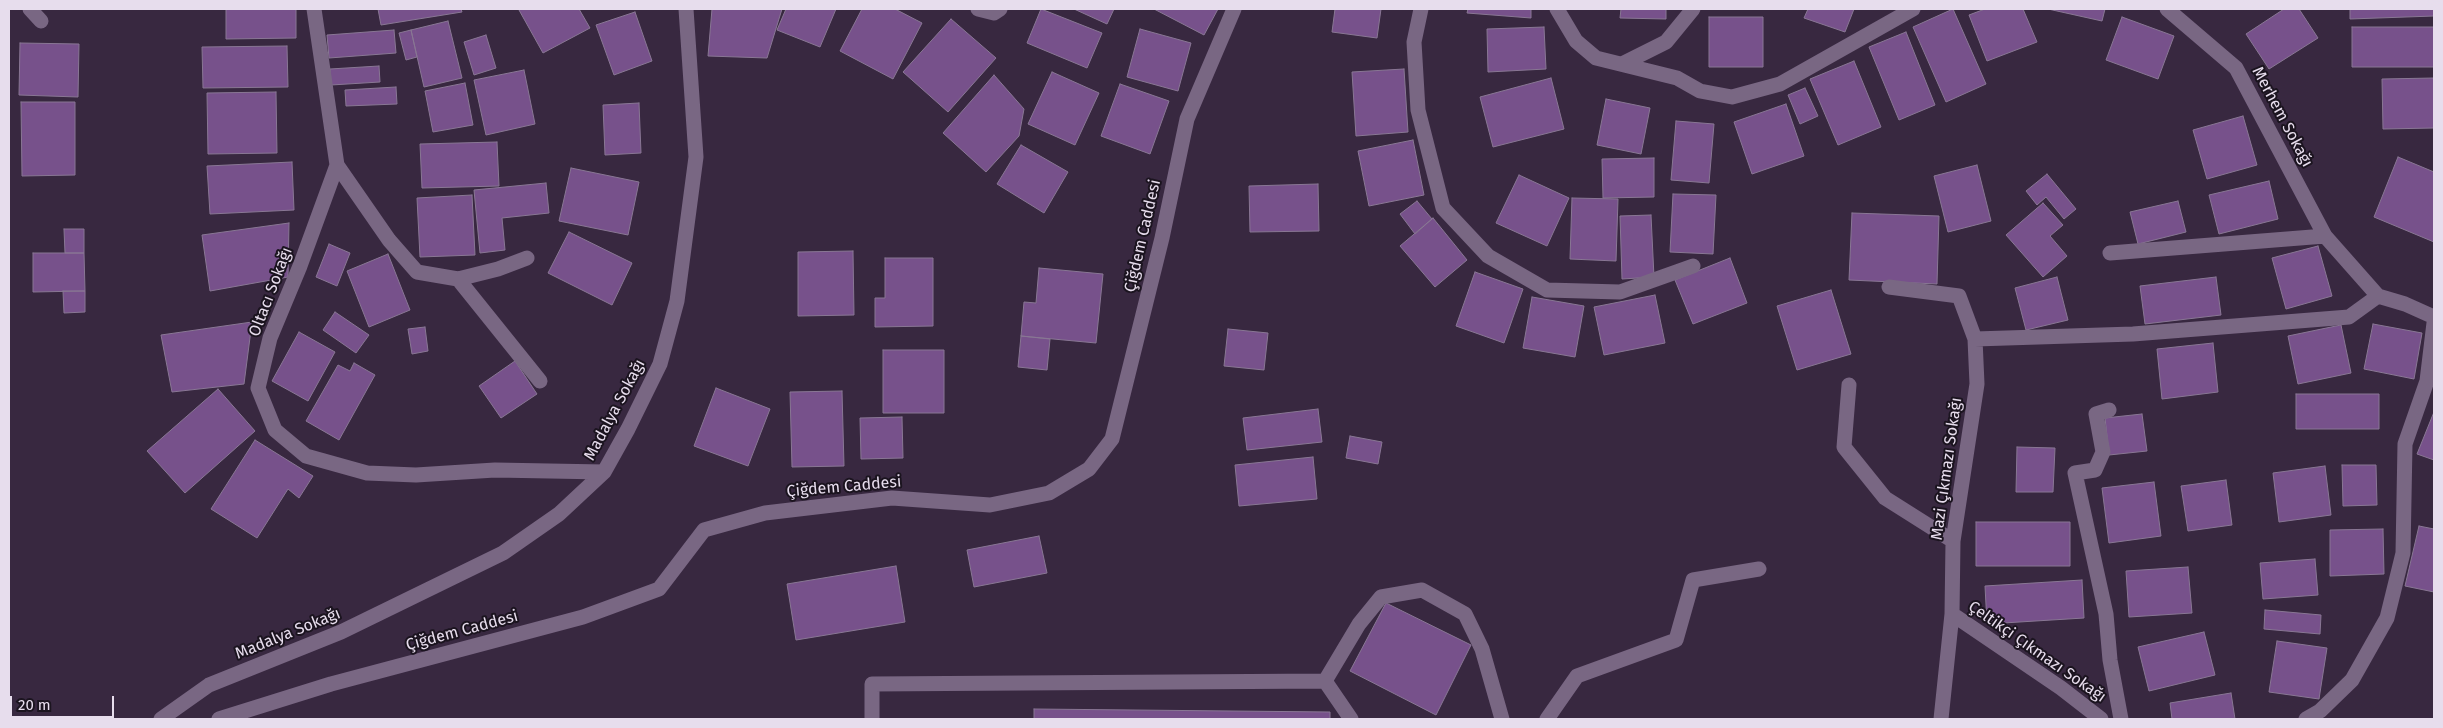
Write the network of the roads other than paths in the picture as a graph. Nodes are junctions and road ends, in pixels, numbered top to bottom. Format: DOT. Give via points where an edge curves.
graph roads {
  1 [pos="30,9"];
  2 [pos="314,9"];
  3 [pos="686,9"];
  4 [pos="978,9"];
  5 [pos="1000,9"];
  6 [pos="1234,9"];
  7 [pos="1421,9"];
  8 [pos="1558,9"];
  9 [pos="1693,9"];
  10 [pos="1913,9"];
  11 [pos="2167,9"];
  12 [pos="41,22"];
  13 [pos="1622,64"];
  14 [pos="336,165"];
  15 [pos="2325,236"];
  16 [pos="2110,253"];
  17 [pos="527,258"];
  18 [pos="1692,266"];
  19 [pos="458,279"];
  20 [pos="1889,287"];
  21 [pos="2378,296"];
  22 [pos="2434,317"];
  23 [pos="2434,323"];
  24 [pos="1975,339"];
  25 [pos="540,381"];
  26 [pos="1848,386"];
  27 [pos="2109,410"];
  28 [pos="604,472"];
  29 [pos="1953,541"];
  30 [pos="1759,569"];
  31 [pos="1952,614"];
  32 [pos="1325,681"];
  33 [pos="161,719"];
  34 [pos="219,719"];
  35 [pos="872,719"];
  36 [pos="1351,719"];
  37 [pos="1502,719"];
  38 [pos="1547,719"];
  39 [pos="1941,719"];
  40 [pos="2101,719"];
  41 [pos="2121,719"];
  42 [pos="2306,719"];
  1 -- 12 [label="street"];
  2 -- 14 [label="street, Oltacı Sokağı"];
  3 -- 28 [label="street, Madalya Sokağı" via="696,157 677,301 660,364"];
  4 -- 5 [label="street" via="994,13"];
  6 -- 34 [label="street, Çiğdem Caddesi" via="1187,118 1162,238 1112,439 1090,469 1049,493 990,505 892,498 765,513 704,530 659,589 583,617 331,684"];
  7 -- 18 [label="street" via="1414,42 1418,110 1442,208 1488,256 1546,290 1620,292"];
  8 -- 13 [label="street" via="1576,40 1596,58"];
  9 -- 13 [label="street" via="1666,42"];
  10 -- 13 [label="street" via="1780,84 1732,97 1700,91 1677,78"];
  11 -- 15 [label="street, Merhem Sokağı" via="2236,68"];
  14 -- 19 [label="street" via="389,240 417,272"];
  14 -- 28 [label="street, Oltacı Sokağı" via="268,346 258,388 275,430 306,456 367,473"];
  15 -- 16 [label="street"];
  15 -- 21 [label="street, Merhem Sokağı"];
  17 -- 19 [label="street"];
  19 -- 25 [label="street"];
  20 -- 24 [label="street, Mazi Çıkmazı Sokağı" via="1959,296"];
  21 -- 22 [label="street"];
  21 -- 24 [label="street" via="2349,317 2133,334"];
  23 -- 42 [label="street" via="2427,381 2405,444 2404,553 2387,618 2352,680 2320,711"];
  24 -- 29 [label="street, Mazi Çıkmazı Sokağı" via="1976,384"];
  26 -- 29 [label="street" via="1844,447 1885,498"];
  27 -- 41 [label="street" via="2096,414 2103,452 2094,470 2075,473 2103,598"];
  28 -- 33 [label="street, Madalya Sokağı" via="558,514 503,553 341,632 209,685"];
  29 -- 31 [label="street, Mazi Çıkmazı Sokağı"];
  30 -- 38 [label="street" via="1692,580 1676,640 1577,676"];
  31 -- 39 [label="street, Mazi Çıkmazı Sokağı"];
  31 -- 40 [label="street, Çeltikçi Çıkmazı Sokağı"];
  32 -- 35 [label="street" via="872,684"];
  32 -- 36 [label="street"];
  32 -- 37 [label="street" via="1359,624 1381,597 1422,590 1465,614 1482,649"];
}
